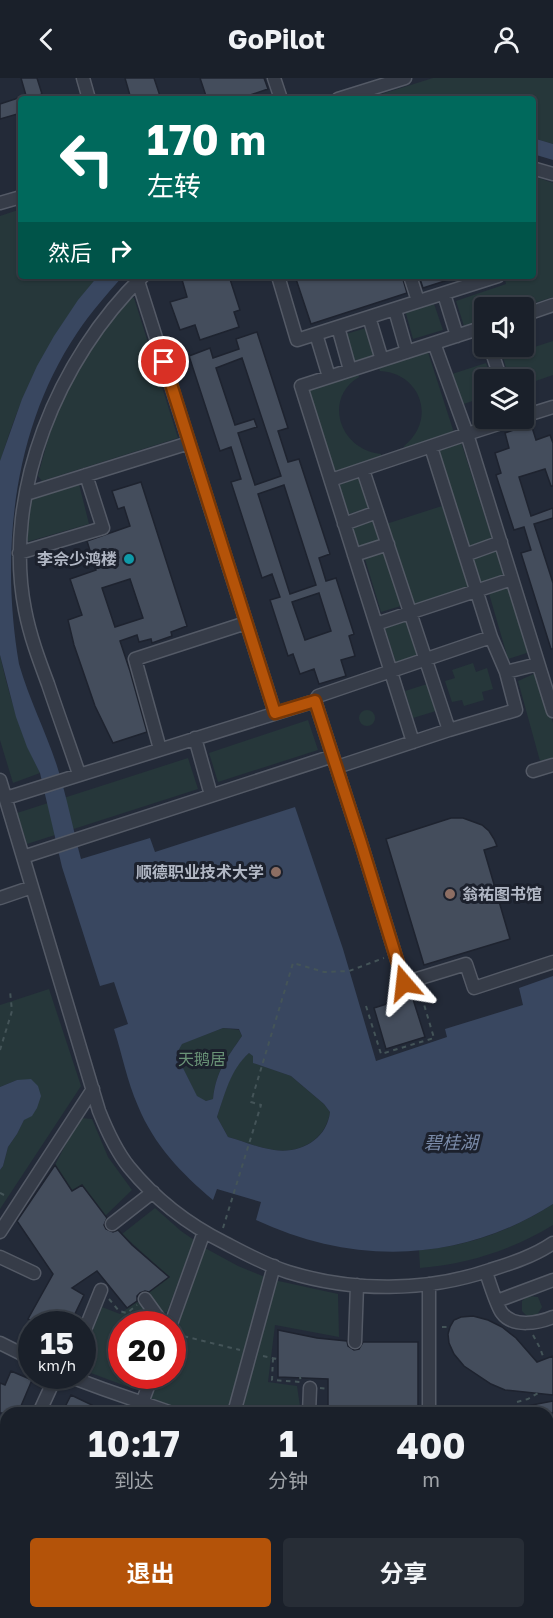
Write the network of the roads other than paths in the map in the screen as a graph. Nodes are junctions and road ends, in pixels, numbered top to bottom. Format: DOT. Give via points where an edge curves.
graph roads {
  1 [pos="83,78"];
  2 [pos="274,78"];
  3 [pos="405,78"];
  4 [pos="88,96"];
  5 [pos="280,96"];
  6 [pos="348,96"];
  7 [pos="536,169"];
  8 [pos="553,174"];
  9 [pos="18,198"];
  10 [pos="0,203"];
  11 [pos="139,279"];
  12 [pos="140,279"];
  13 [pos="279,279"];
  14 [pos="411,279"];
  15 [pos="489,279"];
  16 [pos="444,294"];
  17 [pos="418,301"];
  18 [pos="553,305"];
  19 [pos="395,309"];
  20 [pos="534,312"];
  21 [pos="369,317"];
  22 [pos="338,327"];
  23 [pos="474,331"];
  24 [pos="316,334"];
  25 [pos="457,336"];
  26 [pos="434,344"];
  27 [pos="407,352"];
  28 [pos="382,360"];
  29 [pos="350,370"];
  30 [pos="329,377"];
  31 [pos="553,407"];
  32 [pos="534,413"];
  33 [pos="483,429"];
  34 [pos="467,434"];
  35 [pos="189,443"];
  36 [pos="431,447"];
  37 [pos="363,470"];
  38 [pos="86,475"];
  39 [pos="331,480"];
  40 [pos="26,494"];
  41 [pos="377,512"];
  42 [pos="344,524"];
  43 [pos="501,542"];
  44 [pos="388,544"];
  45 [pos="19,553"];
  46 [pos="354,555"];
  47 [pos="465,555"];
  48 [pos="512,579"];
  49 [pos="476,590"];
  50 [pos="410,612"];
  51 [pos="246,623"];
  52 [pos="376,624"];
  53 [pos="491,637"];
  54 [pos="425,659"];
  55 [pos="538,664"];
  56 [pos="391,670"];
  57 [pos="506,672"];
  58 [pos="315,701"];
  59 [pos="553,711"];
  60 [pos="275,713"];
  61 [pos="449,730"];
  62 [pos="195,738"];
  63 [pos="413,742"];
  64 [pos="160,749"];
  65 [pos="335,761"];
  66 [pos="553,765"];
  67 [pos="533,771"];
  68 [pos="79,774"];
  69 [pos="0,780"];
  70 [pos="212,795"];
  71 [pos="6,798"];
  72 [pos="23,856"];
  73 [pos="32,887"];
  74 [pos="0,898"];
  75 [pos="553,962"];
  76 [pos="93,1089"];
  77 [pos="153,1192"];
  78 [pos="112,1224"];
  79 [pos="0,1232"];
  80 [pos="204,1232"];
  81 [pos="553,1243"];
  82 [pos="0,1257"];
  83 [pos="274,1266"];
  84 [pos="486,1272"];
  85 [pos="34,1273"];
  86 [pos="553,1280"];
  87 [pos="429,1284"];
  88 [pos="357,1285"];
  89 [pos="101,1290"];
  90 [pos="145,1299"];
  91 [pos="497,1301"];
  92 [pos="93,1311"];
  93 [pos="154,1311"];
  94 [pos="176,1311"];
  95 [pos="553,1317"];
  96 [pos="355,1342"];
  97 [pos="0,1343"];
  98 [pos="18,1352"];
  99 [pos="96,1386"];
  100 [pos="310,1388"];
  101 [pos="50,1389"];
  102 [pos="147,1389"];
  103 [pos="142,1403"];
  104 [pos="42,1407"];
  105 [pos="154,1407"];
  106 [pos="236,1407"];
  107 [pos="309,1407"];
  108 [pos="429,1407"];
  1 -- 4 [label="street"];
  2 -- 5 [label="street"];
  3 -- 6 [label="street"];
  7 -- 8 [label="street"];
  9 -- 10 [label="street"];
  11 -- 40 [label="street" via="90,339 69,373 51,411"];
  12 -- 35 [label="street"];
  13 -- 24 [label="street" via="297,340"];
  14 -- 17 [label="street"];
  15 -- 16 [label="street"];
  16 -- 17 [label="street"];
  16 -- 25 [label="street"];
  17 -- 19 [label="street"];
  18 -- 20 [label="street"];
  19 -- 21 [label="street"];
  19 -- 27 [label="street"];
  21 -- 22 [label="street"];
  21 -- 28 [label="street"];
  22 -- 24 [label="street"];
  22 -- 29 [label="street"];
  23 -- 25 [label="street"];
  24 -- 30 [label="street"];
  25 -- 26 [label="street"];
  26 -- 27 [label="street"];
  26 -- 34 [label="street"];
  27 -- 28 [label="street"];
  28 -- 29 [label="street"];
  29 -- 30 [label="street"];
  30 -- 39 [label="street" via="301,386"];
  31 -- 32 [label="street"];
  33 -- 34 [label="street"];
  34 -- 36 [label="street"];
  34 -- 43 [label="street"];
  35 -- 38 [label="street"];
  35 -- 51 [label="street"];
  36 -- 37 [label="street"];
  36 -- 47 [label="street"];
  37 -- 39 [label="street"];
  37 -- 41 [label="street"];
  38 -- 40 [label="street"];
  38 -- 45 [label="street" via="103,528"];
  39 -- 42 [label="street"];
  40 -- 45 [label="street"];
  41 -- 42 [label="street"];
  41 -- 44 [label="street"];
  42 -- 46 [label="street"];
  43 -- 47 [label="street"];
  43 -- 48 [label="street"];
  44 -- 46 [label="street"];
  44 -- 50 [label="street"];
  45 -- 68 [label="street" via="31,637"];
  46 -- 52 [label="street"];
  47 -- 49 [label="street"];
  48 -- 49 [label="street"];
  48 -- 55 [label="street"];
  49 -- 50 [label="street"];
  49 -- 53 [label="street"];
  50 -- 52 [label="street"];
  50 -- 54 [label="street"];
  51 -- 60 [label="street"];
  51 -- 64 [label="street" via="135,659"];
  52 -- 56 [label="street"];
  53 -- 54 [label="street"];
  53 -- 57 [label="street"];
  54 -- 56 [label="street"];
  54 -- 61 [label="street"];
  55 -- 57 [label="street"];
  55 -- 59 [label="street"];
  56 -- 58 [label="street" via="318,696"];
  56 -- 63 [label="street"];
  57 -- 61 [label="street" via="516,710"];
  58 -- 60 [label="street"];
  58 -- 65 [label="street"];
  60 -- 62 [label="street"];
  61 -- 63 [label="street"];
  62 -- 64 [label="street"];
  62 -- 70 [label="street"];
  63 -- 65 [label="street"];
  64 -- 68 [label="street"];
  65 -- 70 [label="street"];
  65 -- 75 [label="street" via="404,983 466,964 474,988"];
  66 -- 67 [label="street"];
  68 -- 71 [label="street"];
  69 -- 71 [label="street"];
  70 -- 72 [label="street"];
  71 -- 72 [label="street"];
  72 -- 73 [label="street"];
  73 -- 74 [label="street"];
  73 -- 76 [label="street"];
  76 -- 77 [label="street" via="112,1141 128,1166"];
  76 -- 79 [label="street"];
  77 -- 78 [label="street"];
  77 -- 80 [label="street"];
  80 -- 83 [label="street"];
  80 -- 94 [label="street"];
  81 -- 84 [label="street"];
  82 -- 85 [label="street"];
  83 -- 88 [label="street" via="326,1281"];
  83 -- 106 [label="street"];
  84 -- 87 [label="street"];
  84 -- 91 [label="street"];
  86 -- 91 [label="street"];
  87 -- 88 [label="street"];
  87 -- 108 [label="street"];
  88 -- 96 [label="street"];
  89 -- 92 [label="street"];
  90 -- 93 [label="street"];
  91 -- 95 [label="street" via="502,1313 511,1320 538,1322"];
  97 -- 98 [label="street"];
  99 -- 103 [label="street"];
  100 -- 107 [label="street"];
  101 -- 104 [label="street"];
  102 -- 103 [label="street"];
  103 -- 105 [label="street"];
}
